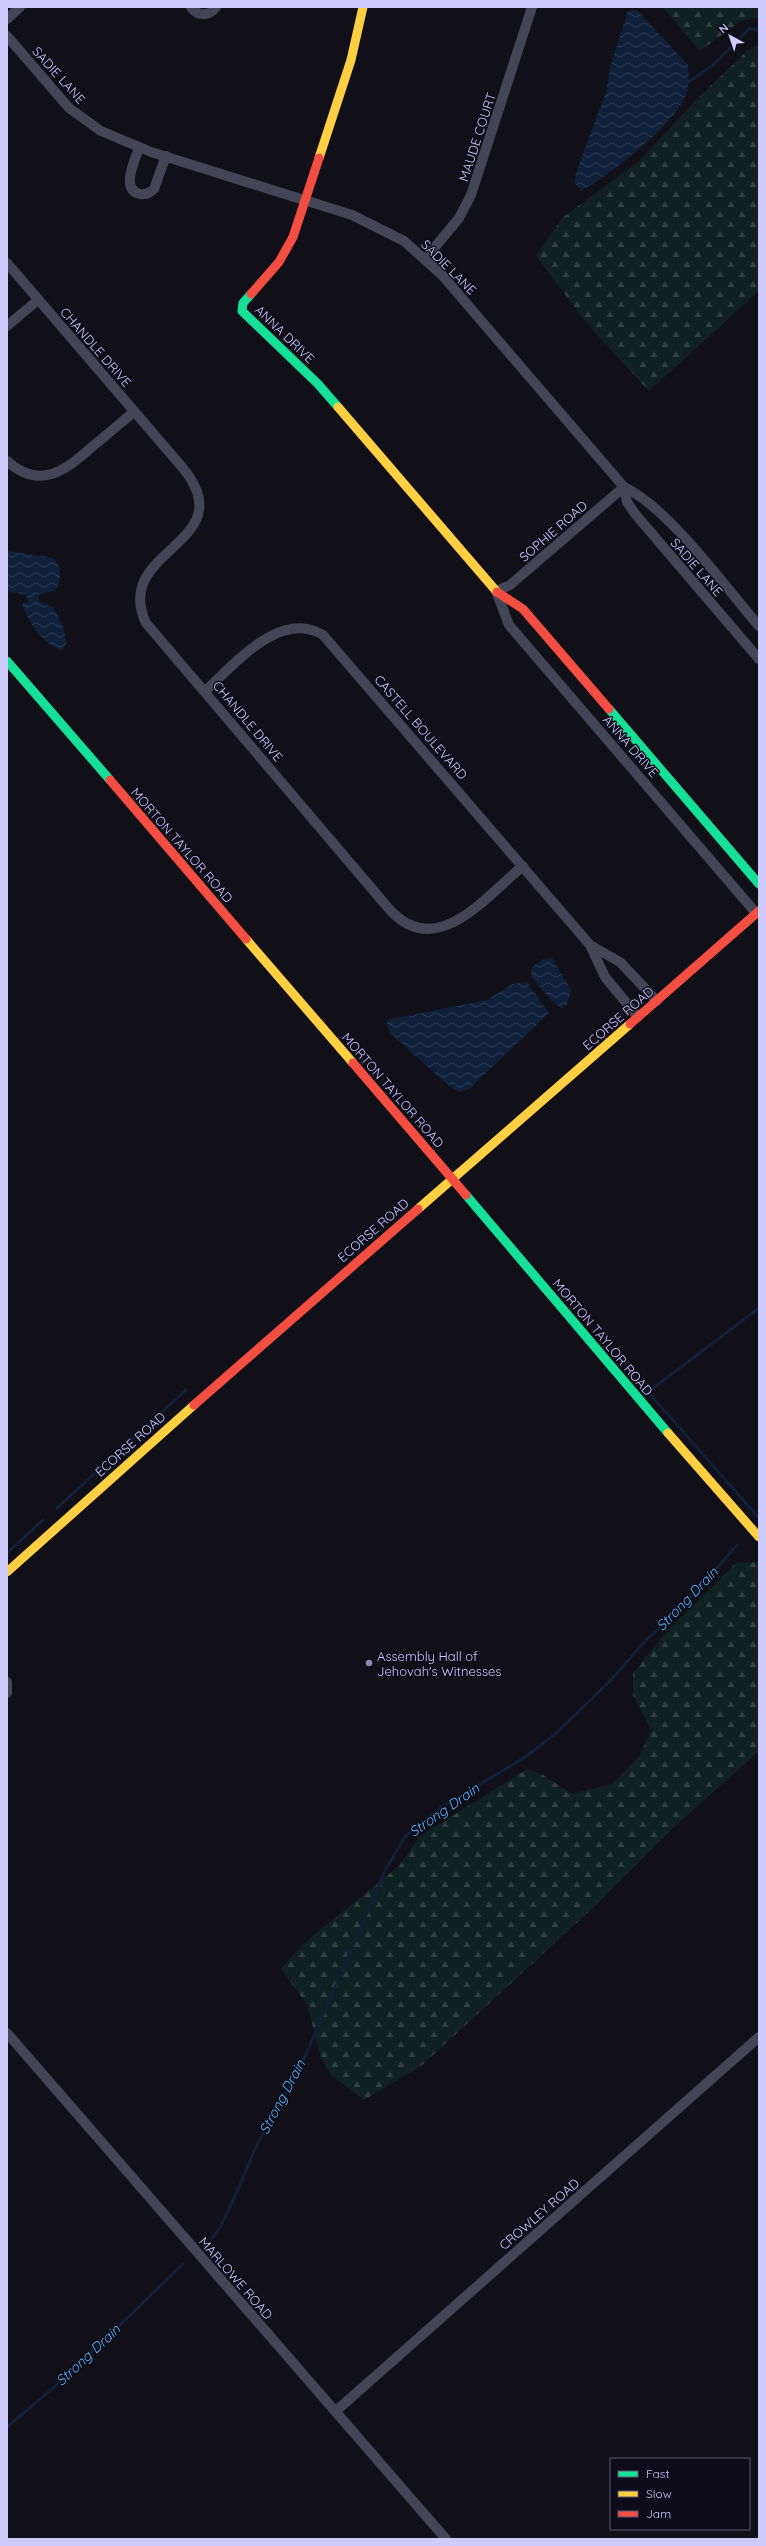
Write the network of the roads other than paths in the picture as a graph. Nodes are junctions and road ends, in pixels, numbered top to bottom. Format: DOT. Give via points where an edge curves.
graph roads {
  1 [pos="20,7"];
  2 [pos="191,7"];
  3 [pos="216,7"];
  4 [pos="363,7"];
  5 [pos="530,9"];
  6 [pos="7,19"];
  7 [pos="7,36"];
  8 [pos="139,148"];
  9 [pos="166,156"];
  10 [pos="306,200"];
  11 [pos="426,258"];
  12 [pos="10,267"];
  13 [pos="38,300"];
  14 [pos="7,326"];
  15 [pos="134,412"];
  16 [pos="7,461"];
  17 [pos="624,487"];
  18 [pos="496,591"];
  19 [pos="759,626"];
  20 [pos="759,659"];
  21 [pos="7,661"];
  22 [pos="205,691"];
  23 [pos="523,866"];
  24 [pos="759,884"];
  25 [pos="758,912"];
  26 [pos="590,945"];
  27 [pos="657,1001"];
  28 [pos="638,1017"];
  29 [pos="452,1178"];
  30 [pos="759,1537"];
  31 [pos="7,1572"];
  32 [pos="7,1682"];
  33 [pos="7,1693"];
  34 [pos="7,2033"];
  35 [pos="759,2037"];
  36 [pos="336,2411"];
  37 [pos="446,2539"];
  1 -- 6 [label="street"];
  2 -- 3 [label="street" via="204,15"];
  4 -- 10 [label="street, ANNA DRIVE" via="351,60"];
  5 -- 11 [label="street, MAUDE COURT" via="471,195 459,218"];
  7 -- 8 [label="street, SADIE LANE" via="75,114 101,131"];
  8 -- 9 [label="street, SADIE LANE"];
  8 -- 9 [label="street" via="129,180 133,190 138,194 144,195 154,189"];
  9 -- 10 [label="street, SADIE LANE"];
  10 -- 11 [label="street, SADIE LANE" via="374,225"];
  10 -- 18 [label="street, ANNA DRIVE" via="293,237 279,262 243,303 242,311 318,384"];
  11 -- 17 [label="street, SADIE LANE" via="517,360"];
  12 -- 13 [label="street, CHANDLE DRIVE"];
  13 -- 14 [label="street"];
  13 -- 15 [label="street, CHANDLE DRIVE"];
  15 -- 16 [label="street" via="63,471 48,475 30,474 15,468"];
  15 -- 22 [label="street, CHANDLE DRIVE" via="186,472 195,487 199,502 199,511 193,528 150,569 145,577 140,593 141,609 152,630"];
  17 -- 18 [label="street, SOPHIE ROAD" via="510,585"];
  17 -- 19 [label="street, SADIE LANE" via="637,493 676,529"];
  17 -- 20 [label="street, SADIE LANE" via="627,502 636,515"];
  18 -- 24 [label="street, ANNA DRIVE" via="523,609"];
  18 -- 25 [label="street, ANNA DRIVE" via="509,625"];
  21 -- 29 [label="street, MORTON TAYLOR ROAD"];
  22 -- 23 [label="street, CASTELL BOULEVARD" via="273,634 298,628 315,631 331,642"];
  22 -- 23 [label="street, CHANDLE DRIVE" via="390,910 407,924 429,930 451,925"];
  23 -- 26 [label="street, CASTELL BOULEVARD"];
  25 -- 27 [label="street, ECORSE ROAD"];
  26 -- 27 [label="street, CASTELL BOULEVARD" via="620,962"];
  26 -- 28 [label="street, CASTELL BOULEVARD" via="605,977"];
  27 -- 28 [label="street, ECORSE ROAD"];
  28 -- 29 [label="street, ECORSE ROAD"];
  29 -- 30 [label="street, MORTON TAYLOR ROAD" via="590,1343"];
  29 -- 31 [label="street, ECORSE ROAD"];
  32 -- 33 [label="street"];
  34 -- 36 [label="street, MARLOWE ROAD"];
  35 -- 36 [label="street, CROWLEY ROAD"];
  36 -- 37 [label="street, MARLOWE ROAD"];
}
